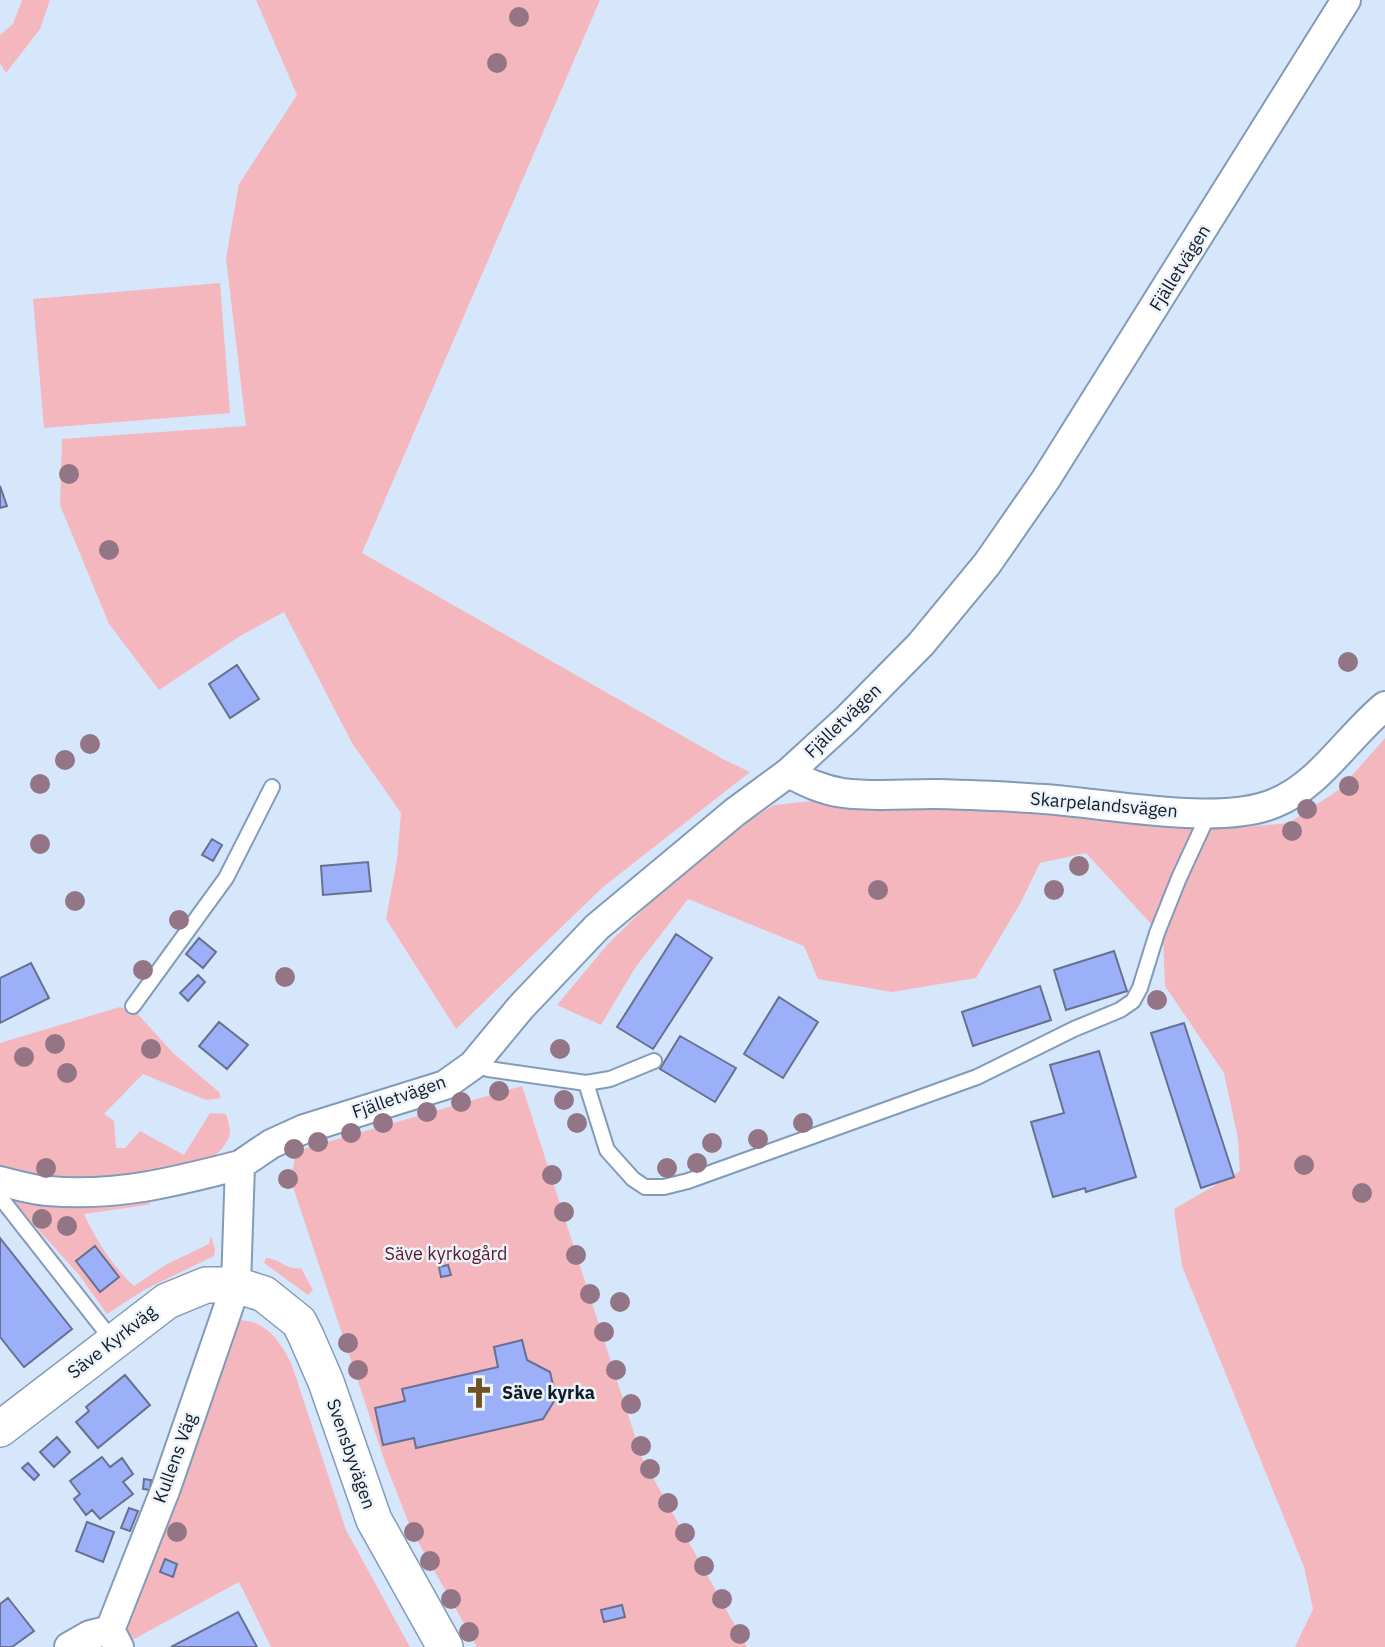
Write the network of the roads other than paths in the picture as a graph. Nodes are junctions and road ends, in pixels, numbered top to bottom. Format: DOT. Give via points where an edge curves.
graph roads {
  1 [pos="1346,0"];
  2 [pos="1385,706"];
  3 [pos="788,774"];
  4 [pos="272,787"];
  5 [pos="1209,813"];
  6 [pos="133,1006"];
  7 [pos="654,1061"];
  8 [pos="473,1065"];
  9 [pos="586,1083"];
  10 [pos="240,1165"];
  11 [pos="0,1181"];
  12 [pos="0,1197"];
  13 [pos="236,1285"];
  14 [pos="113,1341"];
  15 [pos="0,1429"];
  16 [pos="114,1638"];
  17 [pos="69,1647"];
  18 [pos="444,1647"];
  1 -- 3 [label="street, Fjälletvägen" via="1001,545 921,644"];
  2 -- 5 [label="street, Skarpelandsvägen" via="1293,794 1258,808"];
  3 -- 5 [label="street, Skarpelandsvägen" via="843,793 1044,799"];
  3 -- 8 [label="street, Fjälletvägen" via="597,927"];
  4 -- 6 [label="lane" via="226,878"];
  5 -- 9 [label="lane" via="1133,1001 977,1077 664,1187 645,1187 607,1150"];
  7 -- 9 [label="lane" via="610,1079"];
  8 -- 9 [label="lane"];
  8 -- 10 [label="street, Fjälletvägen" via="444,1085 304,1129"];
  10 -- 11 [label="street" via="148,1188 100,1193 46,1191"];
  10 -- 13 [label="street"];
  12 -- 14 [label="lane"];
  13 -- 14 [label="street, Säve Kyrkväg" via="206,1285 184,1292"];
  13 -- 16 [label="street, Kullens Väg"];
  13 -- 18 [label="street, Svensbyvägen" via="264,1294 299,1322 326,1382 374,1520"];
  14 -- 15 [label="street, Säve Kyrkväg"];
  16 -- 17 [label="street, Kullens Väg" via="90,1636"];
}
